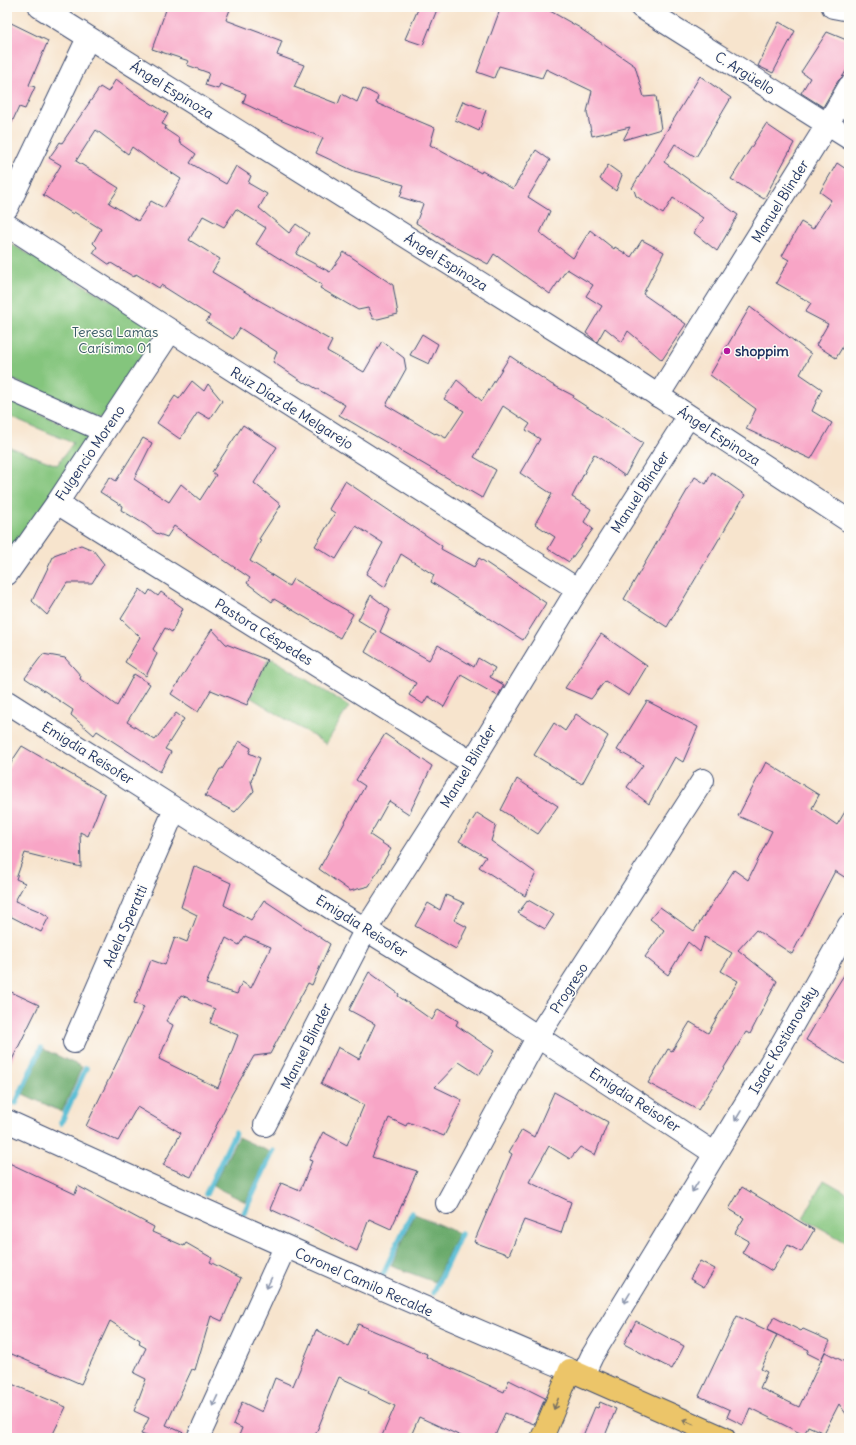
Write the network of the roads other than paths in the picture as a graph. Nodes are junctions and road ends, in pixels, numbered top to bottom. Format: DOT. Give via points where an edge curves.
graph roads {
  1 [pos="40,7"];
  2 [pos="641,7"];
  3 [pos="833,7"];
  4 [pos="849,10"];
  5 [pos="88,38"];
  6 [pos="849,87"];
  7 [pos="827,124"];
  8 [pos="849,138"];
  9 [pos="7,208"];
  10 [pos="7,225"];
  11 [pos="169,330"];
  12 [pos="7,388"];
  13 [pos="658,396"];
  14 [pos="688,417"];
  15 [pos="104,431"];
  16 [pos="57,503"];
  17 [pos="849,521"];
  18 [pos="7,574"];
  19 [pos="577,589"];
  20 [pos="7,702"];
  21 [pos="471,762"];
  22 [pos="703,780"];
  23 [pos="175,809"];
  24 [pos="849,925"];
  25 [pos="366,929"];
  26 [pos="538,1036"];
  27 [pos="74,1042"];
  28 [pos="7,1121"];
  29 [pos="265,1125"];
  30 [pos="714,1153"];
  31 [pos="447,1203"];
  32 [pos="286,1247"];
  33 [pos="577,1373"];
  34 [pos="198,1438"];
  35 [pos="542,1438"];
  36 [pos="724,1438"];
  1 -- 5 [label="street, Ángel Espinoza"];
  2 -- 7 [label="street, C. Argüello"];
  3 -- 4 [label="street"];
  5 -- 9 [label="street"];
  5 -- 13 [label="street, Ángel Espinoza"];
  6 -- 7 [label="street, Manuel Blinder"];
  7 -- 8 [label="street, C. Argüello"];
  7 -- 13 [label="street, Manuel Blinder"];
  10 -- 11 [label="street, Ruiz Díaz de Melgarejo"];
  11 -- 15 [label="street, Fulgencio Moreno"];
  11 -- 19 [label="street, Ruiz Díaz de Melgarejo"];
  12 -- 15 [label="street"];
  13 -- 14 [label="street, Ángel Espinoza"];
  14 -- 17 [label="street, Ángel Espinoza"];
  14 -- 19 [label="street, Manuel Blinder"];
  15 -- 16 [label="street, Fulgencio Moreno"];
  16 -- 18 [label="street, Fulgencio Moreno"];
  16 -- 21 [label="street, Pastora Céspedes"];
  19 -- 21 [label="street, Manuel Blinder"];
  20 -- 23 [label="street, Emigdia Reisofer"];
  21 -- 25 [label="street, Manuel Blinder"];
  22 -- 26 [label="street, Progreso"];
  23 -- 25 [label="street, Emigdia Reisofer"];
  23 -- 27 [label="street, Adela Speratti"];
  24 -- 30 [label="street, Isaac Kostianovsky, one-way" via="780,1047"];
  25 -- 26 [label="street, Emigdia Reisofer"];
  25 -- 29 [label="street, Manuel Blinder"];
  26 -- 30 [label="street, Emigdia Reisofer"];
  26 -- 31 [label="street, Progreso"];
  28 -- 32 [label="street, Coronel Camilo Recalde"];
  30 -- 33 [label="street, Isaac Kostianovsky, one-way" via="592,1356"];
  32 -- 33 [label="street, Coronel Camilo Recalde"];
  32 -- 34 [label="street, one-way"];
  33 -- 35 [label="main road, one-way"];
  36 -- 33 [label="main road, Coronel Camilo Recalde, one-way"];
}
